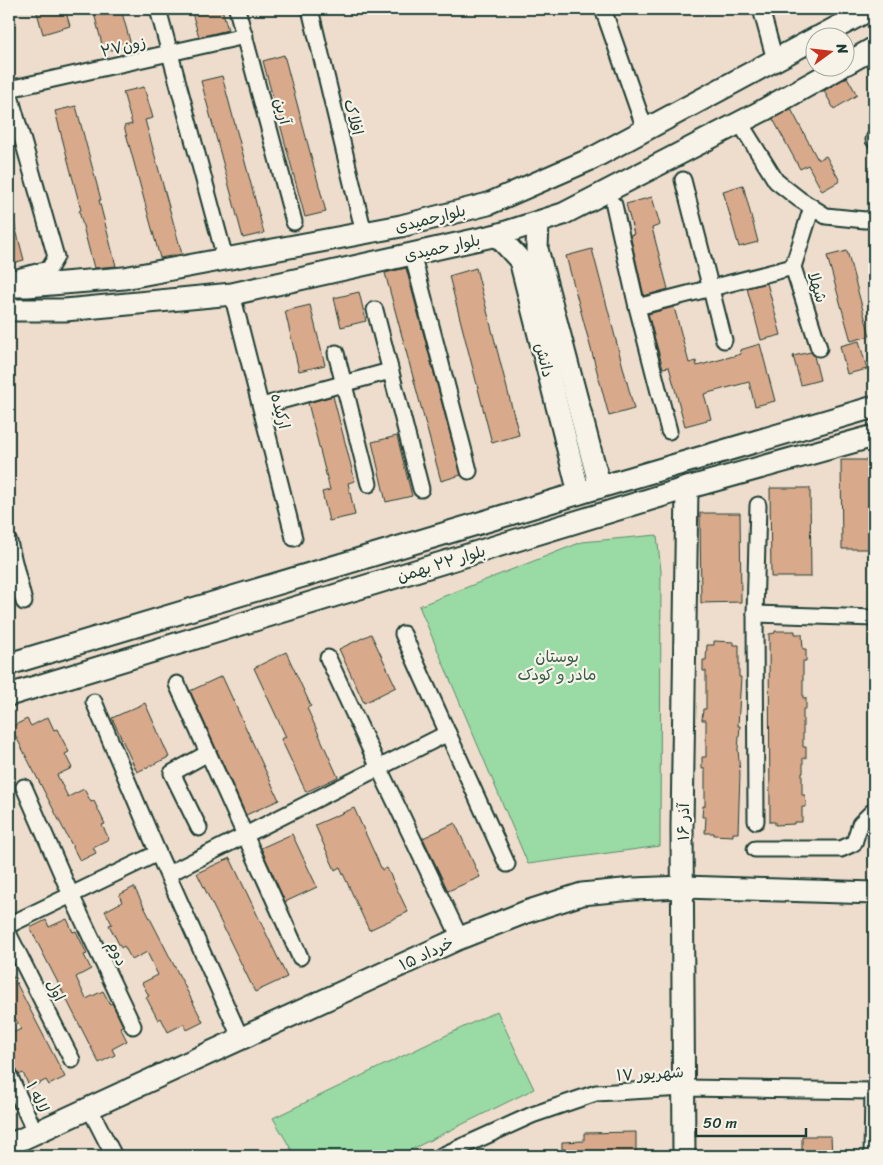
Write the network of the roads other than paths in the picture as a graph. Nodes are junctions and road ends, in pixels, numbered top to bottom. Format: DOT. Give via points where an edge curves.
graph roads {
  1 [pos="158,9"];
  2 [pos="237,9"];
  3 [pos="310,9"];
  4 [pos="603,9"];
  5 [pos="761,9"];
  6 [pos="871,9"];
  7 [pos="835,28"];
  8 [pos="245,36"];
  9 [pos="806,43"];
  10 [pos="874,48"];
  11 [pos="169,53"];
  12 [pos="856,58"];
  13 [pos="775,60"];
  14 [pos="821,78"];
  15 [pos="9,90"];
  16 [pos="740,123"];
  17 [pos="644,129"];
  18 [pos="682,180"];
  19 [pos="614,205"];
  20 [pos="812,207"];
  21 [pos="874,219"];
  22 [pos="294,222"];
  23 [pos="538,222"];
  24 [pos="364,233"];
  25 [pos="497,235"];
  26 [pos="412,253"];
  27 [pos="225,258"];
  28 [pos="793,267"];
  29 [pos="9,279"];
  30 [pos="9,286"];
  31 [pos="710,288"];
  32 [pos="232,294"];
  33 [pos="637,307"];
  34 [pos="9,310"];
  35 [pos="375,310"];
  36 [pos="724,340"];
  37 [pos="819,348"];
  38 [pos="336,353"];
  39 [pos="390,371"];
  40 [pos="344,384"];
  41 [pos="262,406"];
  42 [pos="874,407"];
  43 [pos="808,426"];
  44 [pos="669,431"];
  45 [pos="874,436"];
  46 [pos="815,452"];
  47 [pos="469,471"];
  48 [pos="370,484"];
  49 [pos="600,487"];
  50 [pos="687,488"];
  51 [pos="421,489"];
  52 [pos="579,493"];
  53 [pos="758,505"];
  54 [pos="294,538"];
  55 [pos="9,542"];
  56 [pos="237,596"];
  57 [pos="24,602"];
  58 [pos="755,614"];
  59 [pos="874,618"];
  60 [pos="245,623"];
  61 [pos="403,634"];
  62 [pos="328,658"];
  63 [pos="9,664"];
  64 [pos="177,684"];
  65 [pos="9,695"];
  66 [pos="94,702"];
  67 [pos="448,734"];
  68 [pos="208,754"];
  69 [pos="379,768"];
  70 [pos="24,788"];
  71 [pos="874,813"];
  72 [pos="756,821"];
  73 [pos="199,828"];
  74 [pos="245,835"];
  75 [pos="756,849"];
  76 [pos="158,853"];
  77 [pos="507,864"];
  78 [pos="168,874"];
  79 [pos="684,887"];
  80 [pos="874,893"];
  81 [pos="71,895"];
  82 [pos="9,925"];
  83 [pos="9,935"];
  84 [pos="460,938"];
  85 [pos="300,957"];
  86 [pos="133,1026"];
  87 [pos="241,1039"];
  88 [pos="72,1060"];
  89 [pos="9,1075"];
  90 [pos="684,1088"];
  91 [pos="874,1091"];
  92 [pos="90,1109"];
  93 [pos="36,1134"];
  94 [pos="9,1145"];
  95 [pos="114,1156"];
  96 [pos="441,1156"];
  97 [pos="684,1156"];
  98 [pos="872,1156"];
  1 -- 11 [label="street"];
  2 -- 8 [label="street, آرین"];
  3 -- 24 [label="street, افلاک"];
  4 -- 17 [label="street"];
  5 -- 13 [label="street"];
  6 -- 7 [label="street, بلوارحمیدی"];
  8 -- 11 [label="street, زون۲۷"];
  8 -- 22 [label="street, آرین"];
  9 -- 13 [label="street, بلوارحمیدی"];
  10 -- 12 [label="street"];
  11 -- 15 [label="street, زون۲۷"];
  11 -- 27 [label="street"];
  13 -- 17 [label="street, بلوارحمیدی"];
  14 -- 16 [label="street, بلوار حمیدی"];
  15 -- 29 [label="street" via="56,257 49,269"];
  16 -- 20 [label="street" via="776,180"];
  16 -- 23 [label="street, بلوار حمیدی" via="563,214"];
  17 -- 24 [label="street, بلوارحمیدی" via="591,159 488,204"];
  18 -- 31 [label="street"];
  19 -- 33 [label="street"];
  20 -- 21 [label="street" via="826,216"];
  20 -- 28 [label="street, شهلا"];
  23 -- 25 [label="street, بلوار حمیدی"];
  23 -- 49 [label="street, دانش" via="537,249"];
  24 -- 27 [label="street, بلوارحمیدی"];
  25 -- 26 [label="street, بلوار حمیدی"];
  25 -- 52 [label="street, دانش" via="520,260"];
  26 -- 32 [label="street, بلوار حمیدی"];
  26 -- 47 [label="street"];
  27 -- 30 [label="street, بلوارحمیدی" via="124,278"];
  28 -- 31 [label="street"];
  28 -- 37 [label="street, شهلا"];
  31 -- 33 [label="street"];
  31 -- 36 [label="street"];
  32 -- 34 [label="street, بلوار حمیدی" via="66,310"];
  32 -- 41 [label="street, ارکیده"];
  33 -- 44 [label="street"];
  35 -- 39 [label="street"];
  38 -- 40 [label="street"];
  39 -- 40 [label="street"];
  39 -- 51 [label="street"];
  40 -- 41 [label="street"];
  40 -- 48 [label="street"];
  41 -- 54 [label="street, ارکیده"];
  42 -- 43 [label="street, بلوار ۲۲ بهمن"];
  43 -- 46 [label="street"];
  43 -- 49 [label="street, بلوار ۲۲ بهمن"];
  45 -- 46 [label="street, بلوار ۲۲ بهمن"];
  46 -- 50 [label="street, بلوار ۲۲ بهمن"];
  49 -- 52 [label="street, بلوار ۲۲ بهمن"];
  50 -- 60 [label="street, بلوار ۲۲ بهمن"];
  50 -- 79 [label="street, ۱۶ آذر"];
  52 -- 56 [label="street, بلوار ۲۲ بهمن"];
  53 -- 58 [label="street"];
  55 -- 57 [label="street"];
  56 -- 60 [label="street"];
  56 -- 63 [label="street, بلوار ۲۲ بهمن"];
  58 -- 59 [label="street"];
  58 -- 72 [label="street"];
  60 -- 65 [label="street, بلوار ۲۲ بهمن"];
  61 -- 67 [label="street"];
  62 -- 69 [label="street"];
  64 -- 68 [label="street"];
  66 -- 76 [label="street"];
  67 -- 69 [label="street"];
  67 -- 77 [label="street"];
  68 -- 73 [label="street" via="172,773"];
  68 -- 74 [label="street"];
  69 -- 74 [label="street"];
  69 -- 84 [label="street"];
  70 -- 81 [label="street, دوم"];
  71 -- 75 [label="street" via="860,824 854,842 841,850"];
  74 -- 78 [label="street"];
  74 -- 85 [label="street"];
  76 -- 78 [label="street"];
  76 -- 81 [label="street"];
  78 -- 87 [label="street"];
  79 -- 80 [label="street, ۱۵ خرداد"];
  79 -- 84 [label="street, ۱۵ خرداد" via="582,894"];
  79 -- 90 [label="street, ۱۶ آذر"];
  81 -- 82 [label="street"];
  81 -- 86 [label="street, دوم"];
  83 -- 88 [label="street, اول"];
  84 -- 87 [label="street, ۱۵ خرداد"];
  87 -- 92 [label="street, ۱۵ خرداد"];
  89 -- 93 [label="street, لاله ۱"];
  90 -- 91 [label="street, ۱۷ شهریور"];
  90 -- 96 [label="street, ۱۷ شهریور" via="596,1094 532,1115"];
  90 -- 97 [label="street, ۱۶ آذر"];
  91 -- 98 [label="street"];
  92 -- 93 [label="street, ۱۵ خرداد"];
  92 -- 95 [label="street"];
  93 -- 94 [label="street, ۱۵ خرداد"];
}
